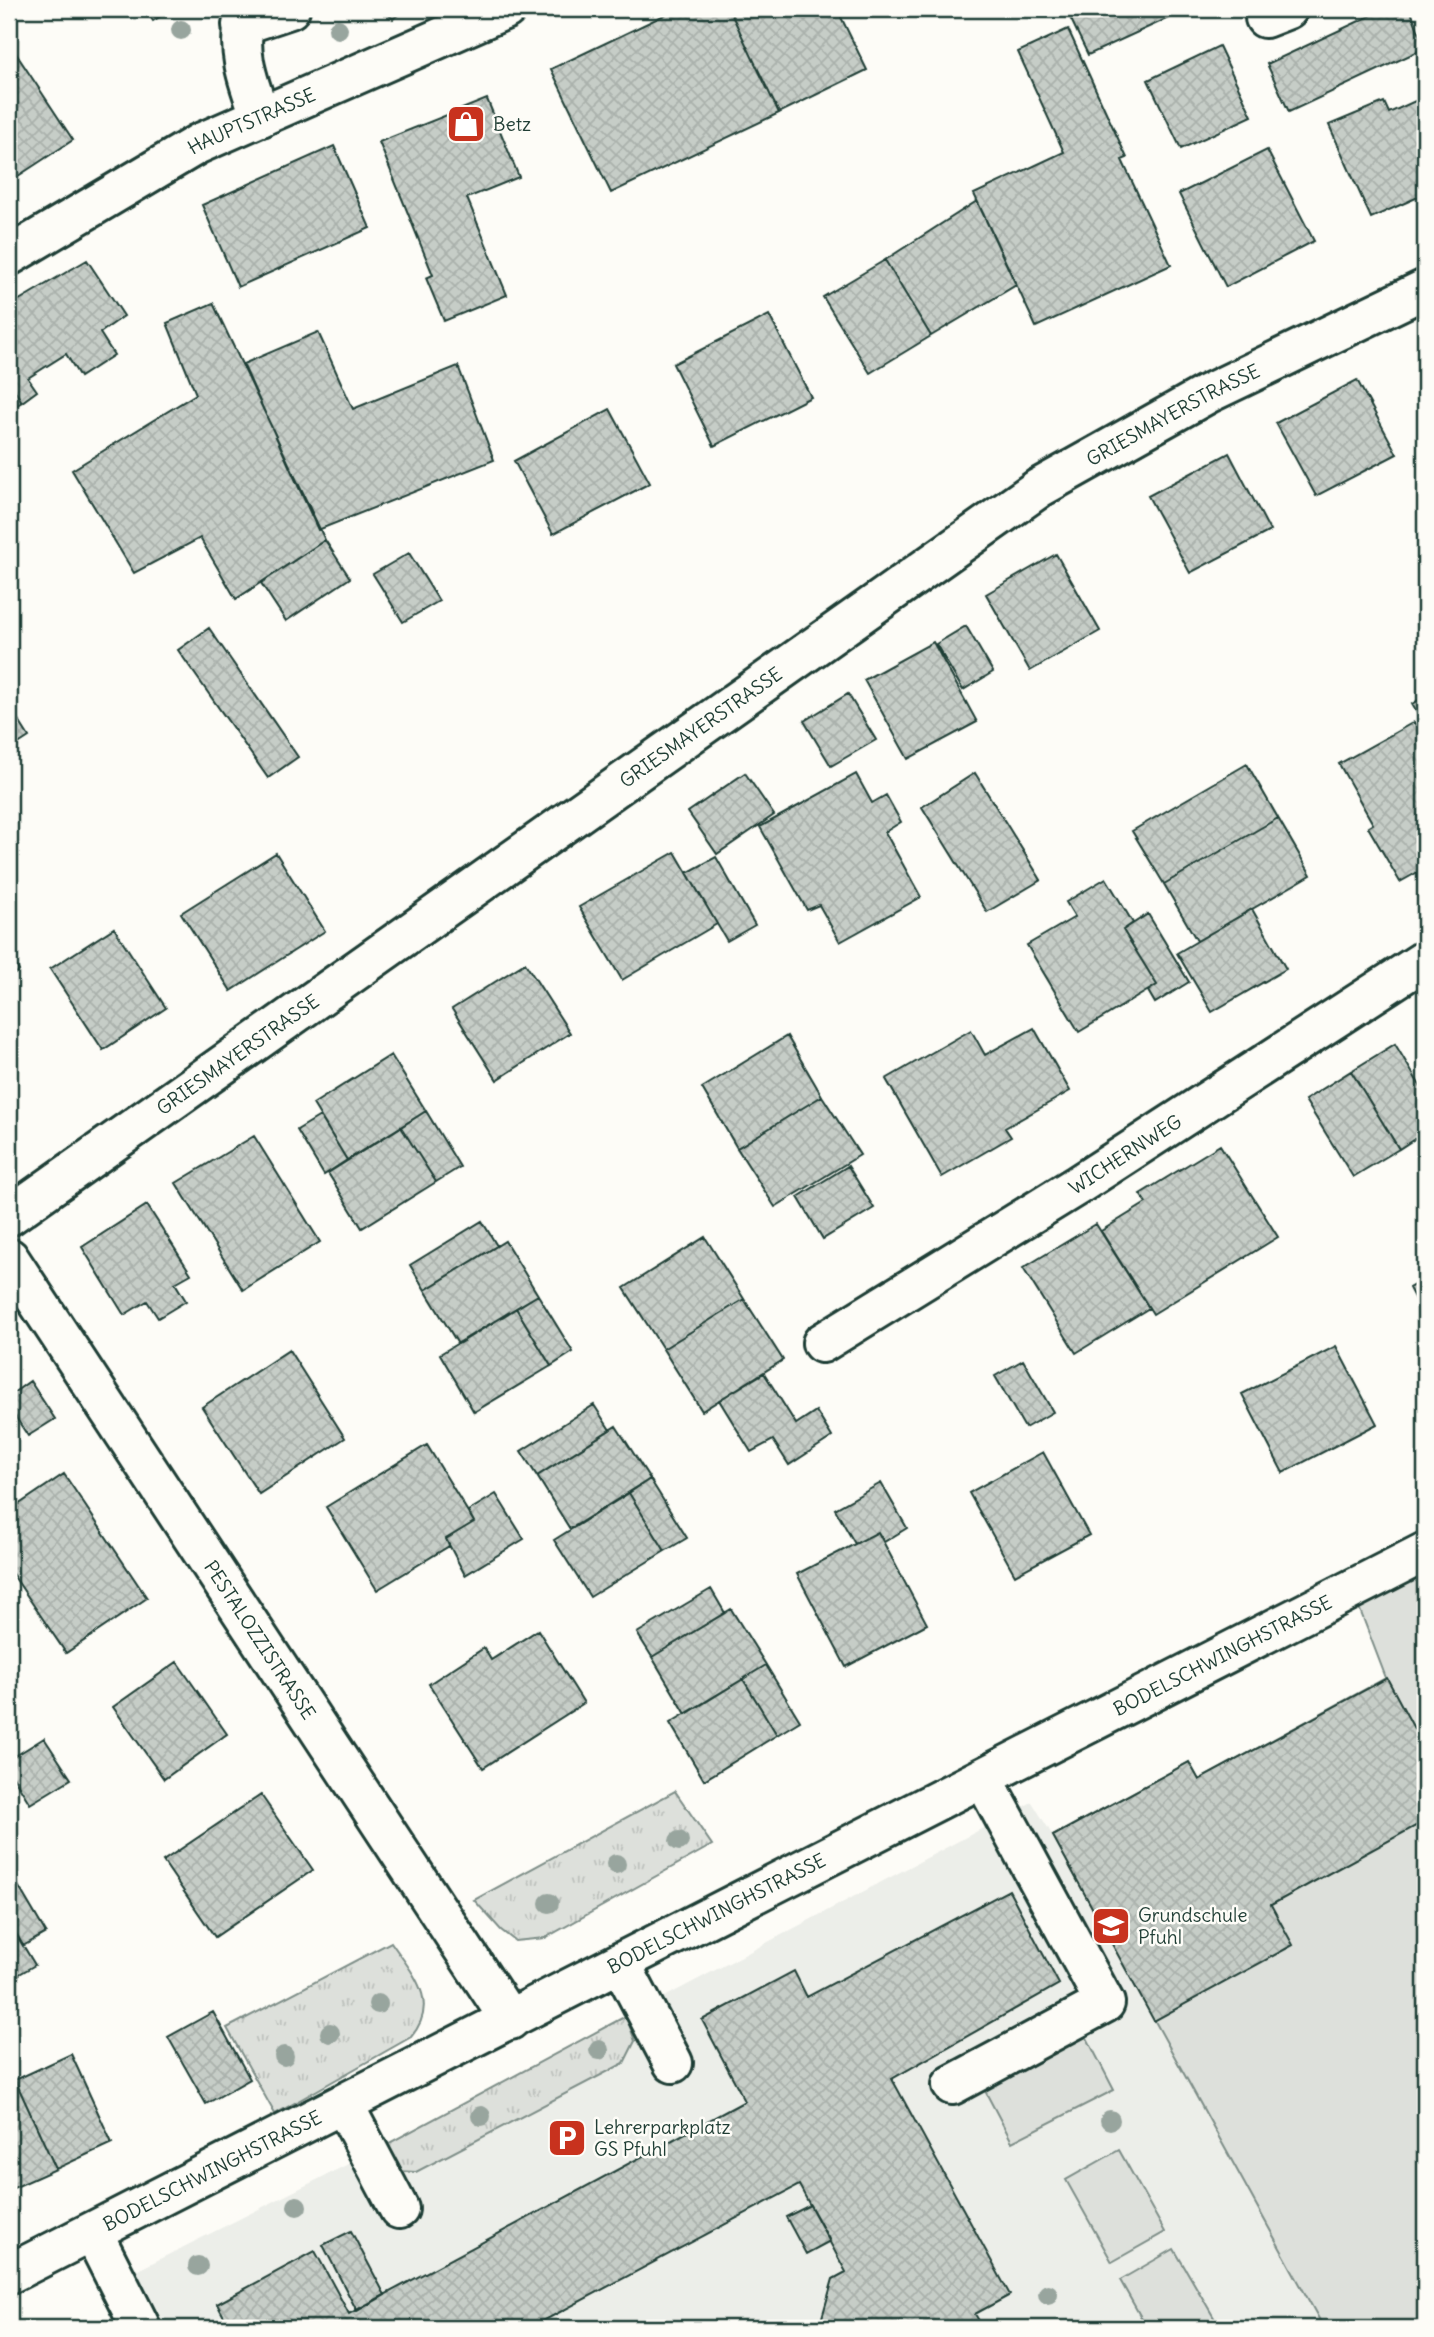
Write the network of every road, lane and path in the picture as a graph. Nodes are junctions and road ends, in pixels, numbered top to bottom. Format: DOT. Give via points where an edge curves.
graph roads {
  1 [pos="290,9"];
  2 [pos="506,9"];
  3 [pos="245,17"];
  4 [pos="261,117"];
  5 [pos="9,256"];
  6 [pos="1425,289"];
  7 [pos="1425,960"];
  8 [pos="9,1216"];
  9 [pos="9,1258"];
  10 [pos="822,1343"];
  11 [pos="1425,1552"];
  12 [pos="983,1778"];
  13 [pos="621,1964"];
  14 [pos="510,2020"];
  15 [pos="673,2063"];
  16 [pos="952,2085"];
  17 [pos="344,2105"];
  18 [pos="399,2209"];
  19 [pos="93,2233"];
  20 [pos="9,2274"];
  21 [pos="141,2328"];
  1 -- 3 [label="street"];
  2 -- 4 [label="street, HAUPTSTRASSE"];
  3 -- 4 [label="street" via="246,79"];
  4 -- 5 [label="street, HAUPTSTRASSE" via="198,144"];
  6 -- 8 [label="street, GRIESMAYERSTRASSE" via="1207,394 1039,488"];
  7 -- 10 [label="street, WICHERNWEG" via="1078,1185"];
  9 -- 14 [label="street, PESTALOZZISTRASSE"];
  11 -- 12 [label="street, BODELSCHWINGHSTRASSE"];
  12 -- 13 [label="street, BODELSCHWINGHSTRASSE"];
  12 -- 16 [label="street" via="1105,2003"];
  13 -- 14 [label="street, BODELSCHWINGHSTRASSE"];
  13 -- 15 [label="street"];
  14 -- 17 [label="street, BODELSCHWINGHSTRASSE"];
  17 -- 18 [label="street"];
  17 -- 19 [label="street, BODELSCHWINGHSTRASSE"];
  19 -- 20 [label="street, BODELSCHWINGHSTRASSE"];
  19 -- 21 [label="street"];
}
